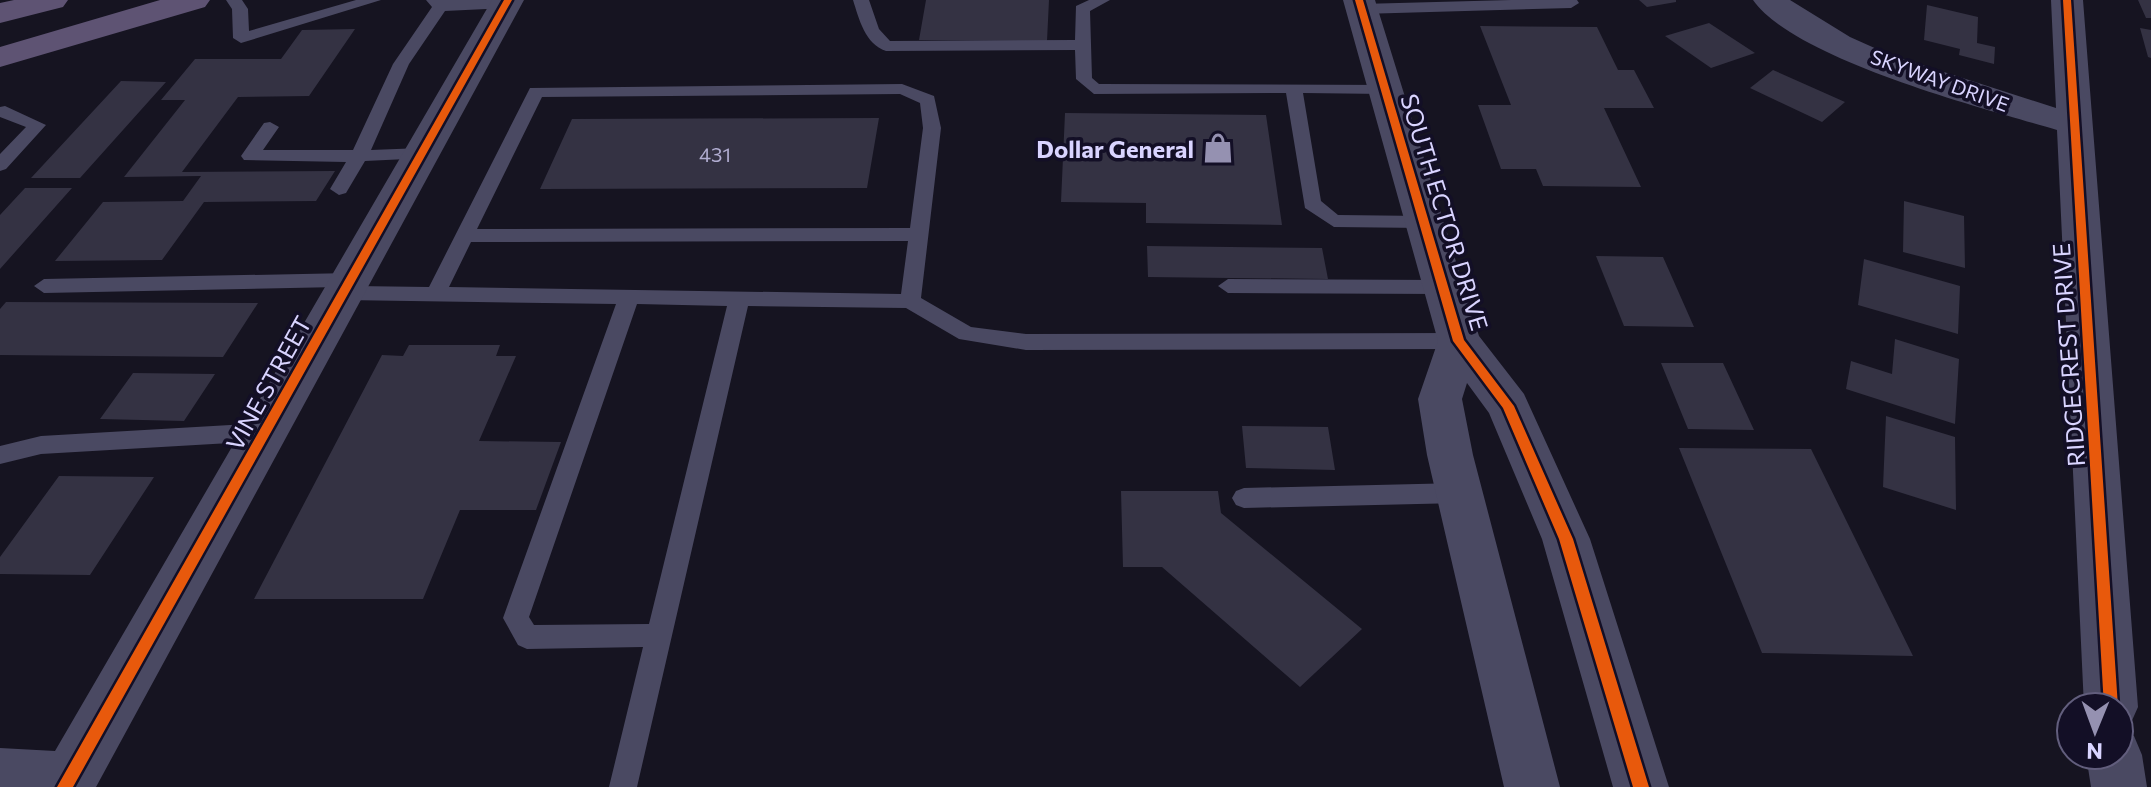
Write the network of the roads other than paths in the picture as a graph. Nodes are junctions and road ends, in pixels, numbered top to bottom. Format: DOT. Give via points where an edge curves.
graph roads {
  1 [pos="52,0"];
  2 [pos="194,0"];
  3 [pos="234,0"];
  4 [pos="373,0"];
  5 [pos="861,0"];
  6 [pos="1102,0"];
  7 [pos="1769,0"];
  8 [pos="2067,0"];
  9 [pos="508,2"];
  10 [pos="437,3"];
  11 [pos="1571,3"];
  12 [pos="1360,5"];
  13 [pos="0,13"];
  14 [pos="1083,45"];
  15 [pos="0,57"];
  16 [pos="1294,88"];
  17 [pos="1385,89"];
  18 [pos="0,112"];
  19 [pos="2076,124"];
  20 [pos="270,127"];
  21 [pos="422,154"];
  22 [pos="359,156"];
  23 [pos="0,165"];
  24 [pos="339,189"];
  25 [pos="1424,222"];
  26 [pos="919,234"];
  27 [pos="465,236"];
  28 [pos="44,286"];
  29 [pos="347,286"];
  30 [pos="1228,286"];
  31 [pos="1443,287"];
  32 [pos="436,293"];
  33 [pos="629,297"];
  34 [pos="739,299"];
  35 [pos="910,301"];
  36 [pos="1459,341"];
  37 [pos="265,432"];
  38 [pos="0,455"];
  39 [pos="1460,493"];
  40 [pos="1244,498"];
  41 [pos="659,635"];
  42 [pos="2110,691"];
  43 [pos="0,775"];
  44 [pos="68,783"];
  45 [pos="623,787"];
  46 [pos="1532,787"];
  47 [pos="1641,787"];
  1 -- 13 [label="main road"];
  2 -- 15 [label="main road"];
  3 -- 4 [label="lane" via="240,9 241,38"];
  5 -- 14 [label="lane" via="871,30 886,46"];
  6 -- 14 [label="lane" via="1082,9"];
  7 -- 19 [label="street, SKYWAY DRIVE" via="1814,29 1907,73"];
  8 -- 19 [label="street, RIDGECREST DRIVE"];
  9 -- 10 [label="lane"];
  9 -- 21 [label="street, VINE STREET"];
  10 -- 22 [label="lane" via="401,64"];
  11 -- 12 [label="lane"];
  12 -- 17 [label="street, SOUTH ECTOR DRIVE"];
  14 -- 16 [label="lane" via="1084,79 1094,89"];
  16 -- 17 [label="lane"];
  16 -- 25 [label="lane" via="1312,204 1334,221"];
  17 -- 25 [label="street, SOUTH ECTOR DRIVE"];
  18 -- 23 [label="lane" via="37,125"];
  19 -- 42 [label="street, RIDGECREST DRIVE"];
  20 -- 22 [label="lane" via="250,156"];
  21 -- 22 [label="lane"];
  21 -- 29 [label="street, VINE STREET"];
  22 -- 24 [label="lane"];
  25 -- 31 [label="street, SOUTH ECTOR DRIVE"];
  26 -- 27 [label="lane"];
  26 -- 27 [label="lane" via="932,128 928,100 887,89 536,92"];
  26 -- 35 [label="lane"];
  27 -- 32 [label="lane"];
  28 -- 29 [label="lane"];
  29 -- 32 [label="lane"];
  29 -- 37 [label="street, VINE STREET"];
  30 -- 31 [label="lane"];
  31 -- 36 [label="street, SOUTH ECTOR DRIVE"];
  32 -- 33 [label="lane"];
  33 -- 34 [label="lane"];
  33 -- 41 [label="lane" via="516,618 527,637"];
  34 -- 35 [label="lane"];
  34 -- 41 [label="lane"];
  35 -- 36 [label="lane" via="966,334 1026,342"];
  36 -- 39 [label="street, SOUTH ECTOR DRIVE" via="1440,399"];
  36 -- 47 [label="street, SOUTH ECTOR DRIVE" via="1508,406 1566,539"];
  37 -- 38 [label="lane" via="57,444"];
  37 -- 44 [label="street, VINE STREET"];
  39 -- 40 [label="lane"];
  39 -- 46 [label="street, SOUTH ECTOR DRIVE"];
  41 -- 45 [label="lane"];
  43 -- 44 [label="street"];
}
